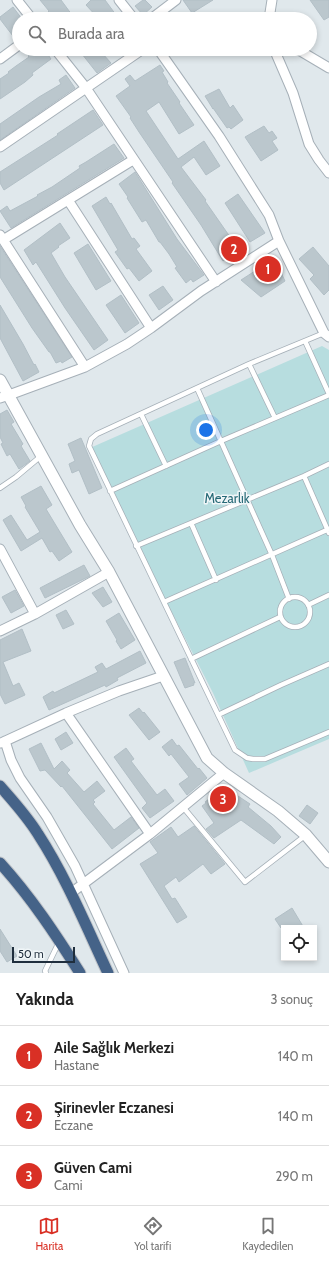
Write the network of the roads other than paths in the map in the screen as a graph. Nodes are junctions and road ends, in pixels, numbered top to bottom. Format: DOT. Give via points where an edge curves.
graph roads {
  1 [pos="17,0"];
  2 [pos="118,0"];
  3 [pos="176,0"];
  4 [pos="272,0"];
  5 [pos="26,12"];
  6 [pos="128,12"];
  7 [pos="160,12"];
  8 [pos="270,12"];
  9 [pos="12,50"];
  10 [pos="61,56"];
  11 [pos="133,56"];
  12 [pos="163,56"];
  13 [pos="277,56"];
  14 [pos="309,56"];
  15 [pos="0,59"];
  16 [pos="329,68"];
  17 [pos="86,88"];
  18 [pos="0,147"];
  19 [pos="133,160"];
  20 [pos="329,173"];
  21 [pos="68,200"];
  22 [pos="2,238"];
  23 [pos="278,241"];
  24 [pos="216,282"];
  25 [pos="151,328"];
  26 [pos="326,335"];
  27 [pos="305,341"];
  28 [pos="249,364"];
  29 [pos="85,367"];
  30 [pos="0,380"];
  31 [pos="198,388"];
  32 [pos="329,395"];
  33 [pos="4,397"];
  34 [pos="141,414"];
  35 [pos="275,418"];
  36 [pos="221,441"];
  37 [pos="42,456"];
  38 [pos="329,464"];
  39 [pos="166,466"];
  40 [pos="304,476"];
  41 [pos="0,488"];
  42 [pos="110,491"];
  43 [pos="247,500"];
  44 [pos="191,523"];
  45 [pos="329,531"];
  46 [pos="136,546"];
  47 [pos="0,549"];
  48 [pos="272,555"];
  49 [pos="108,572"];
  50 [pos="216,580"];
  51 [pos="329,595"];
  52 [pos="288,599"];
  53 [pos="164,602"];
  54 [pos="308,605"];
  55 [pos="35,614"];
  56 [pos="280,617"];
  57 [pos="0,631"];
  58 [pos="191,659"];
  59 [pos="329,664"];
  60 [pos="163,676"];
  61 [pos="66,713"];
  62 [pos="218,715"];
  63 [pos="329,732"];
  64 [pos="3,742"];
  65 [pos="224,773"];
  66 [pos="0,786"];
  67 [pos="183,808"];
  68 [pos="150,834"];
  69 [pos="306,835"];
  70 [pos="329,862"];
  71 [pos="0,863"];
  72 [pos="83,885"];
  73 [pos="71,893"];
  74 [pos="60,941"];
  75 [pos="46,973"];
  76 [pos="80,973"];
  77 [pos="108,973"];
  78 [pos="124,973"];
  1 -- 5 [label="street"];
  2 -- 6 [label="street"];
  3 -- 7 [label="street"];
  4 -- 8 [label="street"];
  9 -- 15 [label="street"];
  10 -- 17 [label="street"];
  11 -- 17 [label="street"];
  12 -- 23 [label="street" via="219,136 269,215"];
  13 -- 20 [label="street" via="310,144"];
  14 -- 16 [label="street"];
  17 -- 18 [label="street"];
  17 -- 19 [label="street"];
  19 -- 21 [label="street"];
  19 -- 24 [label="street"];
  21 -- 22 [label="street"];
  21 -- 25 [label="street"];
  22 -- 29 [label="street"];
  23 -- 24 [label="street"];
  23 -- 26 [label="street"];
  24 -- 25 [label="street"];
  25 -- 29 [label="street"];
  26 -- 27 [label="lane"];
  27 -- 28 [label="lane"];
  27 -- 32 [label="lane"];
  28 -- 31 [label="lane"];
  28 -- 35 [label="lane"];
  29 -- 33 [label="street"];
  30 -- 33 [label="street"];
  31 -- 34 [label="lane"];
  31 -- 36 [label="lane"];
  32 -- 35 [label="lane"];
  33 -- 37 [label="street"];
  34 -- 39 [label="lane"];
  34 -- 42 [label="lane" via="96,434 89,442"];
  35 -- 36 [label="lane"];
  36 -- 39 [label="lane"];
  36 -- 43 [label="lane"];
  37 -- 41 [label="lane"];
  37 -- 49 [label="street"];
  38 -- 40 [label="lane"];
  39 -- 42 [label="lane"];
  40 -- 43 [label="lane"];
  40 -- 45 [label="lane"];
  42 -- 46 [label="lane"];
  43 -- 44 [label="lane"];
  43 -- 48 [label="lane"];
  44 -- 46 [label="lane"];
  44 -- 50 [label="lane"];
  45 -- 48 [label="lane"];
  46 -- 53 [label="lane"];
  47 -- 55 [label="street"];
  48 -- 50 [label="lane"];
  48 -- 52 [label="lane"];
  49 -- 55 [label="street"];
  49 -- 60 [label="street"];
  50 -- 53 [label="lane"];
  51 -- 54 [label="lane"];
  52 -- 54 [label="lane" via="297,598"];
  52 -- 56 [label="lane" via="280,609"];
  53 -- 58 [label="lane"];
  54 -- 56 [label="lane" via="309,617 300,626 288,626"];
  55 -- 57 [label="street"];
  56 -- 58 [label="lane"];
  58 -- 62 [label="lane"];
  59 -- 62 [label="lane"];
  60 -- 61 [label="street"];
  60 -- 65 [label="street" via="207,758"];
  61 -- 64 [label="street"];
  61 -- 68 [label="street"];
  62 -- 63 [label="lane" via="235,750 253,759 265,759"];
  64 -- 72 [label="street" via="16,769 56,831"];
  65 -- 67 [label="street"];
  65 -- 69 [label="street" via="278,810"];
  66 -- 73 [label="highway" via="37,832"];
  67 -- 68 [label="street"];
  67 -- 69 [label="lane" via="245,882"];
  68 -- 72 [label="street"];
  69 -- 70 [label="street"];
  71 -- 74 [label="highway"];
  72 -- 73 [label="street"];
  72 -- 78 [label="street"];
  73 -- 77 [label="highway"];
  74 -- 75 [label="lane"];
  74 -- 76 [label="highway"];
}
